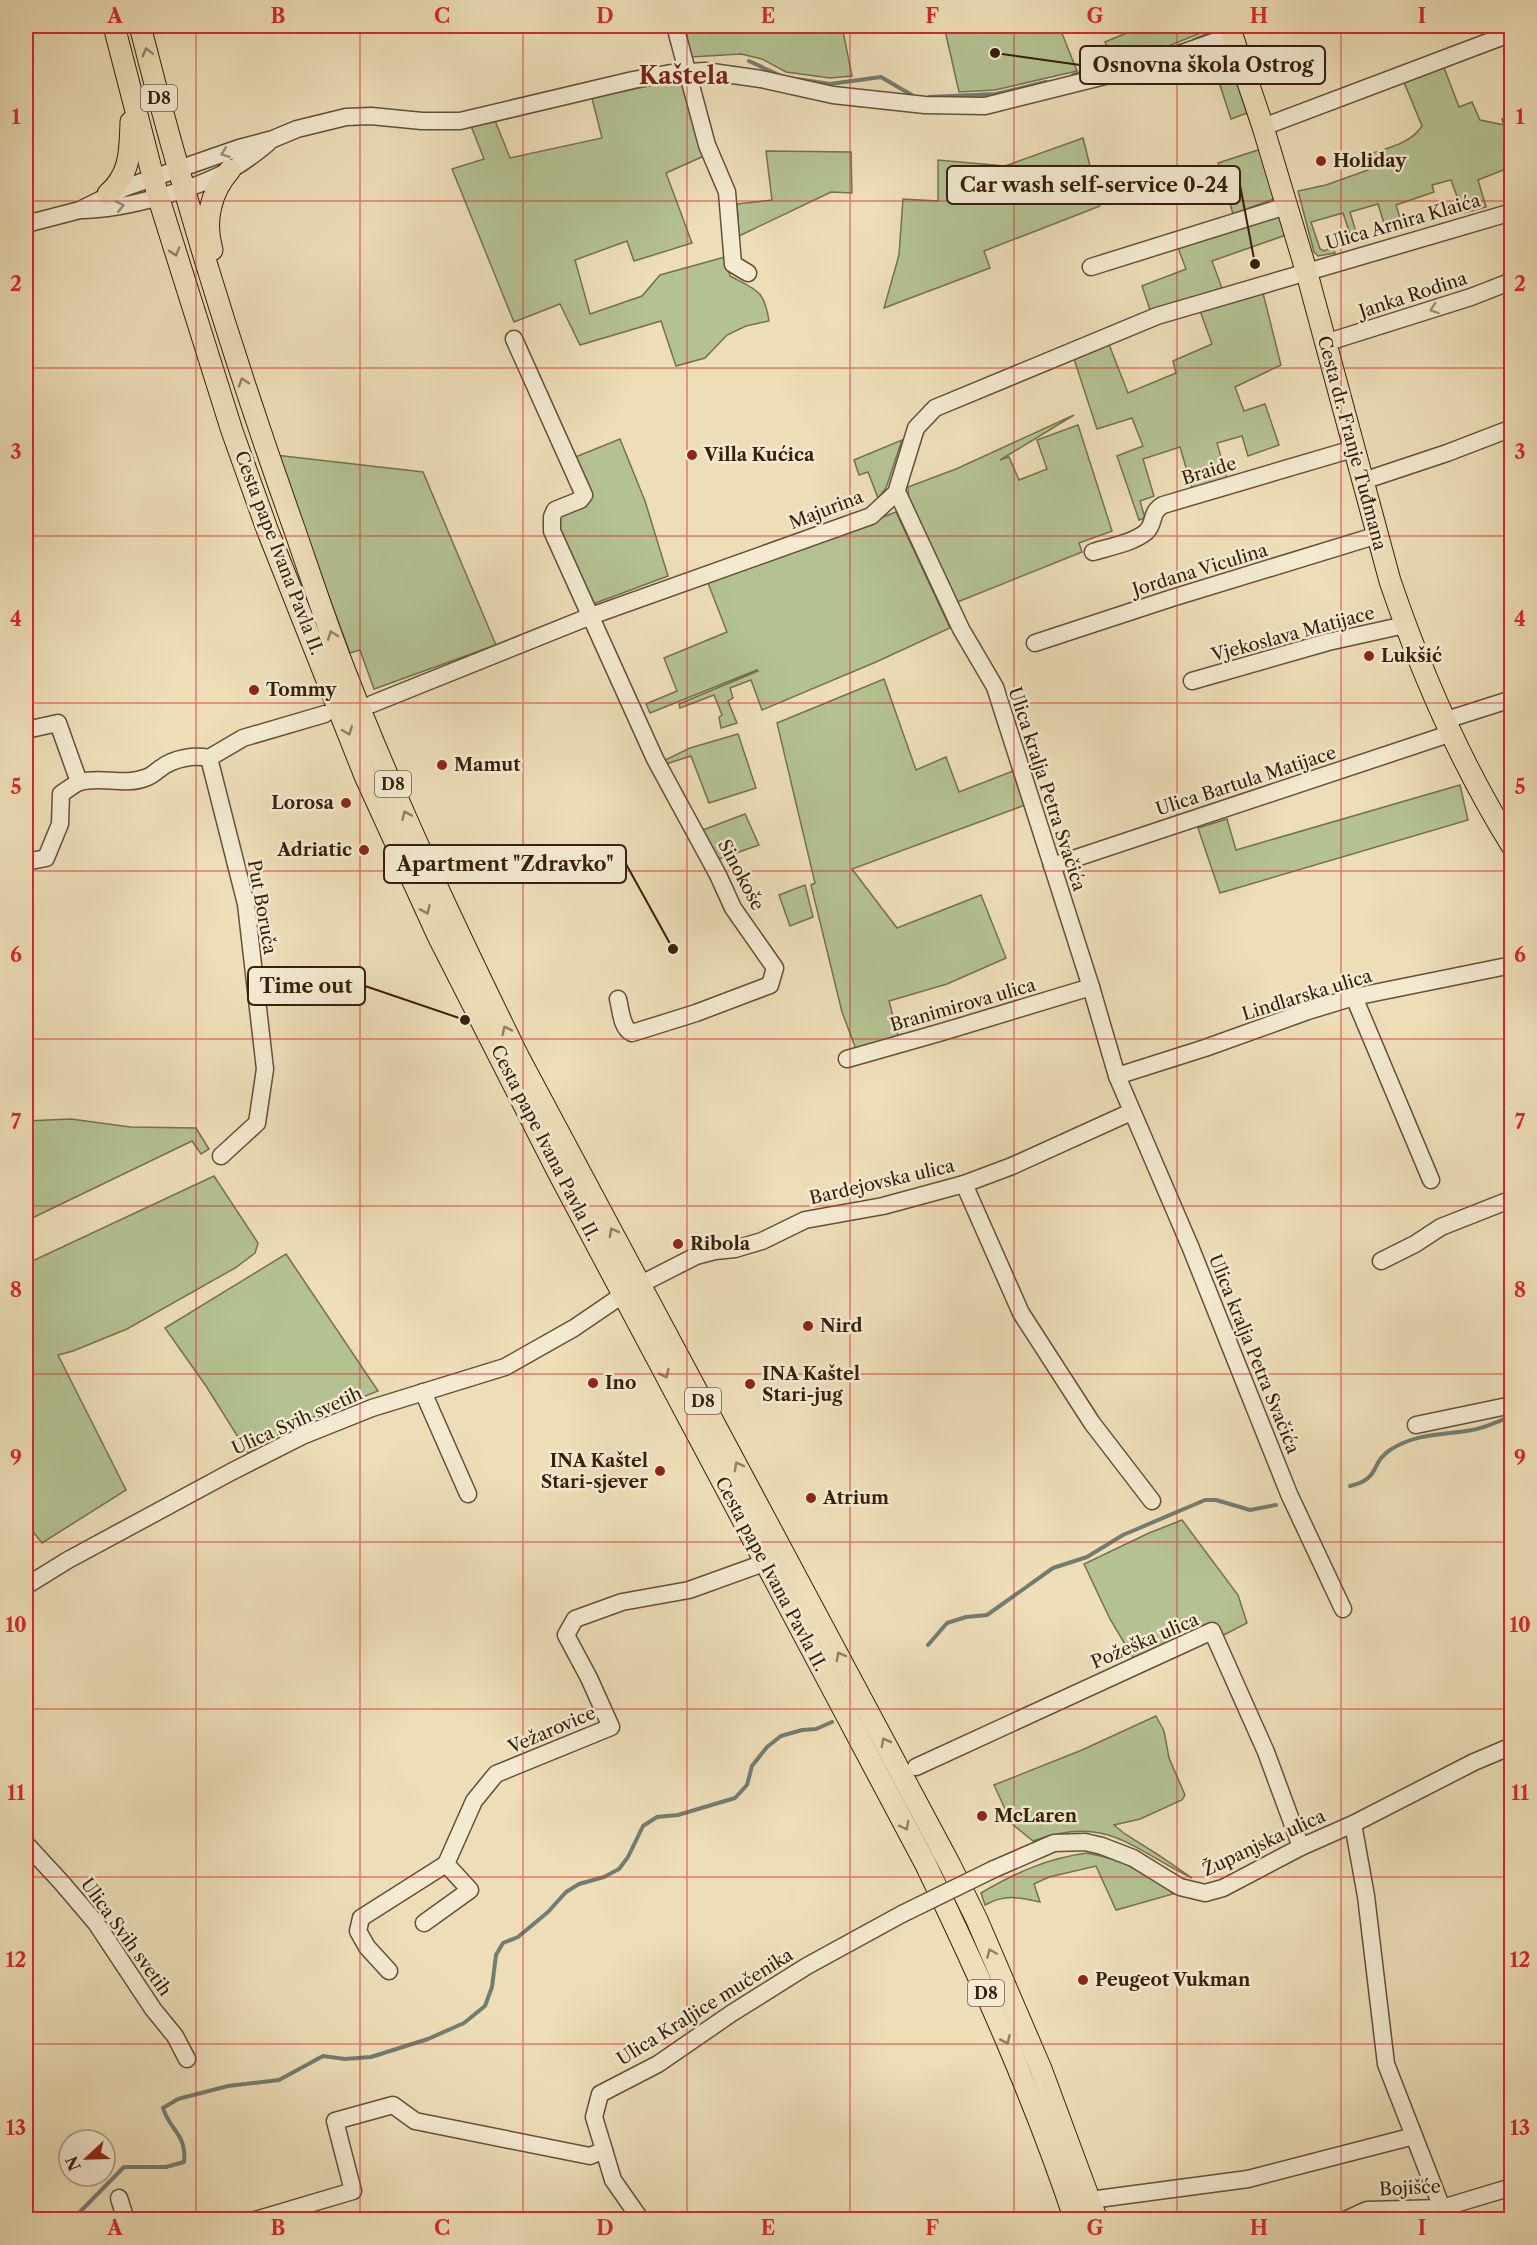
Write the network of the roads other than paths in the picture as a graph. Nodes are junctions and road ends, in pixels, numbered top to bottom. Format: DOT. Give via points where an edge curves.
graph roads {
  1 [pos="114,26"];
  2 [pos="140,26"];
  3 [pos="675,26"];
  4 [pos="1231,31"];
  5 [pos="1512,33"];
  6 [pos="686,71"];
  7 [pos="133,100"];
  8 [pos="1263,127"];
  9 [pos="273,139"];
  10 [pos="230,170"];
  11 [pos="181,179"];
  12 [pos="156,187"];
  13 [pos="108,194"];
  14 [pos="1286,206"];
  15 [pos="80,210"];
  16 [pos="1512,212"];
  17 [pos="26,224"];
  18 [pos="1091,267"];
  19 [pos="1306,270"];
  20 [pos="748,273"];
  21 [pos="1512,281"];
  22 [pos="214,292"];
  23 [pos="514,339"];
  24 [pos="1325,343"];
  25 [pos="1512,428"];
  26 [pos="1353,448"];
  27 [pos="1363,481"];
  28 [pos="896,493"];
  29 [pos="1377,535"];
  30 [pos="1093,552"];
  31 [pos="591,616"];
  32 [pos="1405,625"];
  33 [pos="1035,643"];
  34 [pos="1192,681"];
  35 [pos="1512,699"];
  36 [pos="372,705"];
  37 [pos="325,714"];
  38 [pos="1449,727"];
  39 [pos="26,730"];
  40 [pos="210,758"];
  41 [pos="79,782"];
  42 [pos="1512,846"];
  43 [pos="26,862"];
  44 [pos="1052,866"];
  45 [pos="1512,965"];
  46 [pos="1091,987"];
  47 [pos="1354,997"];
  48 [pos="618,999"];
  49 [pos="846,1059"];
  50 [pos="1118,1076"];
  51 [pos="1131,1112"];
  52 [pos="221,1156"];
  53 [pos="1431,1180"];
  54 [pos="964,1184"];
  55 [pos="1512,1199"];
  56 [pos="1381,1260"];
  57 [pos="632,1289"];
  58 [pos="423,1392"];
  59 [pos="1512,1405"];
  60 [pos="1416,1425"];
  61 [pos="468,1494"];
  62 [pos="1152,1501"];
  63 [pos="764,1563"];
  64 [pos="26,1586"];
  65 [pos="1343,1609"];
  66 [pos="1512,1746"];
  67 [pos="916,1767"];
  68 [pos="1353,1824"];
  69 [pos="26,1844"];
  70 [pos="1301,1847"];
  71 [pos="446,1864"];
  72 [pos="902,1914"];
  73 [pos="424,1923"];
  74 [pos="388,1971"];
  75 [pos="187,2059"];
  76 [pos="1414,2136"];
  77 [pos="604,2150"];
  78 [pos="1512,2187"];
  79 [pos="119,2198"];
  80 [pos="1442,2208"];
  81 [pos="1094,2210"];
  82 [pos="126,2220"];
  83 [pos="255,2220"];
  84 [pos="641,2220"];
  85 [pos="1075,2220"];
  86 [pos="1345,2220"];
  1 -- 7 [label="main road, Cesta pape Ivana Pavla II. / D8"];
  11 -- 2 [label="main road, Cesta pape Ivana Pavla II. / D8, one-way"];
  3 -- 6 [label="street"];
  4 -- 6 [label="street" via="1145,66 985,106 833,96 761,79"];
  4 -- 8 [label="main road, Cesta dr. Franje Tuđmana"];
  5 -- 8 [label="street"];
  6 -- 9 [label="street" via="460,121 346,117"];
  6 -- 20 [label="street" via="707,145 727,192 733,264"];
  7 -- 12 [label="main road, Cesta pape Ivana Pavla II. / D8"];
  7 -- 13 [label="main road" via="130,154 121,179"];
  8 -- 14 [label="main road, Cesta dr. Franje Tuđmana"];
  9 -- 10 [label="street"];
  9 -- 11 [label="street, one-way" via="239,148"];
  10 -- 11 [label="street"];
  10 -- 22 [label="main road" via="213,196 208,225 215,268"];
  11 -- 12 [label="street"];
  11 -- 22 [label="main road, Cesta pape Ivana Pavla II. / D8"];
  12 -- 13 [label="street"];
  15 -- 12 [label="street, one-way" via="121,206"];
  12 -- 57 [label="main road, Cesta pape Ivana Pavla II. / D8, one-way" via="236,442 365,776 438,936 558,1172"];
  13 -- 15 [label="street"];
  14 -- 18 [label="street"];
  14 -- 19 [label="main road, Cesta dr. Franje Tuđmana"];
  15 -- 17 [label="street"];
  16 -- 19 [label="street, Ulica Arnira Klaića"];
  19 -- 24 [label="main road, Cesta dr. Franje Tuđmana"];
  19 -- 28 [label="street" via="1157,316 935,408 915,428"];
  21 -- 24 [label="street, Janka Rodina, one-way"];
  57 -- 22 [label="main road, Cesta pape Ivana Pavla II. / D8, one-way" via="488,995 375,745 261,437"];
  23 -- 31 [label="street" via="584,495 555,510 552,531"];
  24 -- 26 [label="main road, Cesta dr. Franje Tuđmana"];
  25 -- 27 [label="street"];
  26 -- 27 [label="main road, Cesta dr. Franje Tuđmana"];
  26 -- 30 [label="street, Braide" via="1163,505 1156,509 1148,530"];
  27 -- 29 [label="main road, Cesta dr. Franje Tuđmana"];
  28 -- 31 [label="street, Majurina" via="871,516"];
  28 -- 44 [label="street, Ulica kralja Petra Svačića" via="961,629 994,687"];
  29 -- 32 [label="main road, Cesta dr. Franje Tuđmana"];
  29 -- 33 [label="street, Jordana Viculina"];
  31 -- 36 [label="street, Majurina"];
  31 -- 48 [label="street, Sinokoše" via="655,759 733,908 775,968 770,985 632,1033 624,1025"];
  32 -- 34 [label="street, Vjekoslava Matijace"];
  32 -- 38 [label="main road, Cesta dr. Franje Tuđmana"];
  35 -- 38 [label="street, Ulica Bartula Matijace"];
  37 -- 40 [label="street" via="243,738"];
  38 -- 42 [label="main road, Cesta dr. Franje Tuđmana"];
  38 -- 44 [label="street, Ulica Bartula Matijace"];
  39 -- 41 [label="street" via="58,723"];
  40 -- 41 [label="street" via="181,758 144,779 123,783"];
  40 -- 52 [label="street, Put Boruča" via="246,904 265,1069 257,1123"];
  41 -- 43 [label="street" via="61,794 60,824 46,858"];
  44 -- 46 [label="street, Ulica kralja Petra Svačića"];
  45 -- 47 [label="street, Lindlarska ulica"];
  46 -- 49 [label="street, Branimirova ulica"];
  46 -- 50 [label="street, Ulica kralja Petra Svačića"];
  47 -- 50 [label="street, Lindlarska ulica"];
  47 -- 53 [label="street"];
  50 -- 51 [label="street"];
  51 -- 54 [label="street, Bardejovska ulica"];
  51 -- 65 [label="street, Ulica kralja Petra Svačića" via="1190,1246 1289,1494"];
  54 -- 57 [label="street, Bardejovska ulica" via="883,1206 805,1220 762,1241 696,1256"];
  54 -- 62 [label="street" via="1021,1313 1092,1423"];
  55 -- 56 [label="street" via="1441,1227"];
  57 -- 58 [label="street, Ulica Svih svetih" via="506,1367"];
  57 -- 63 [label="main road, Cesta pape Ivana Pavla II. / D8, one-way"];
  81 -- 57 [label="main road, Cesta pape Ivana Pavla II. / D8, one-way" via="1041,2069 972,1911 878,1729"];
  58 -- 61 [label="street"];
  58 -- 64 [label="street, Ulica Svih svetih" via="302,1436"];
  59 -- 60 [label="street"];
  63 -- 71 [label="street, Vežarovice" via="689,1590 622,1602 575,1619 566,1635 611,1726 496,1774 474,1801"];
  63 -- 85 [label="main road, Cesta pape Ivana Pavla II. / D8, one-way" via="968,1952 1028,2090"];
  66 -- 68 [label="street, Županjska ulica"];
  67 -- 70 [label="street, Požeška ulica" via="1212,1631 1266,1752"];
  68 -- 70 [label="street, Županjska ulica"];
  68 -- 76 [label="street" via="1366,1896 1386,2064"];
  69 -- 75 [label="street, Ulica Svih svetih" via="96,1923"];
  70 -- 72 [label="street, Županjska ulica, bridge" via="1223,1888 1205,1893 1180,1887 1133,1858 1102,1846 1085,1842 1054,1844"];
  71 -- 73 [label="street" via="470,1890"];
  71 -- 74 [label="street" via="361,1918 358,1931"];
  72 -- 77 [label="street, Ulica Kraljice mučenika" via="807,1966 658,2064 600,2094 594,2117"];
  76 -- 80 [label="street"];
  76 -- 81 [label="street" via="1248,2179"];
  77 -- 83 [label="street" via="590,2156 416,2121 393,2105 335,2121 353,2191"];
  77 -- 84 [label="street, Ulica Kraljice mučenika" via="614,2180"];
  78 -- 80 [label="street, Bojišće"];
  79 -- 82 [label="street"];
  80 -- 86 [label="street, Bojišće" via="1367,2210"];
}
